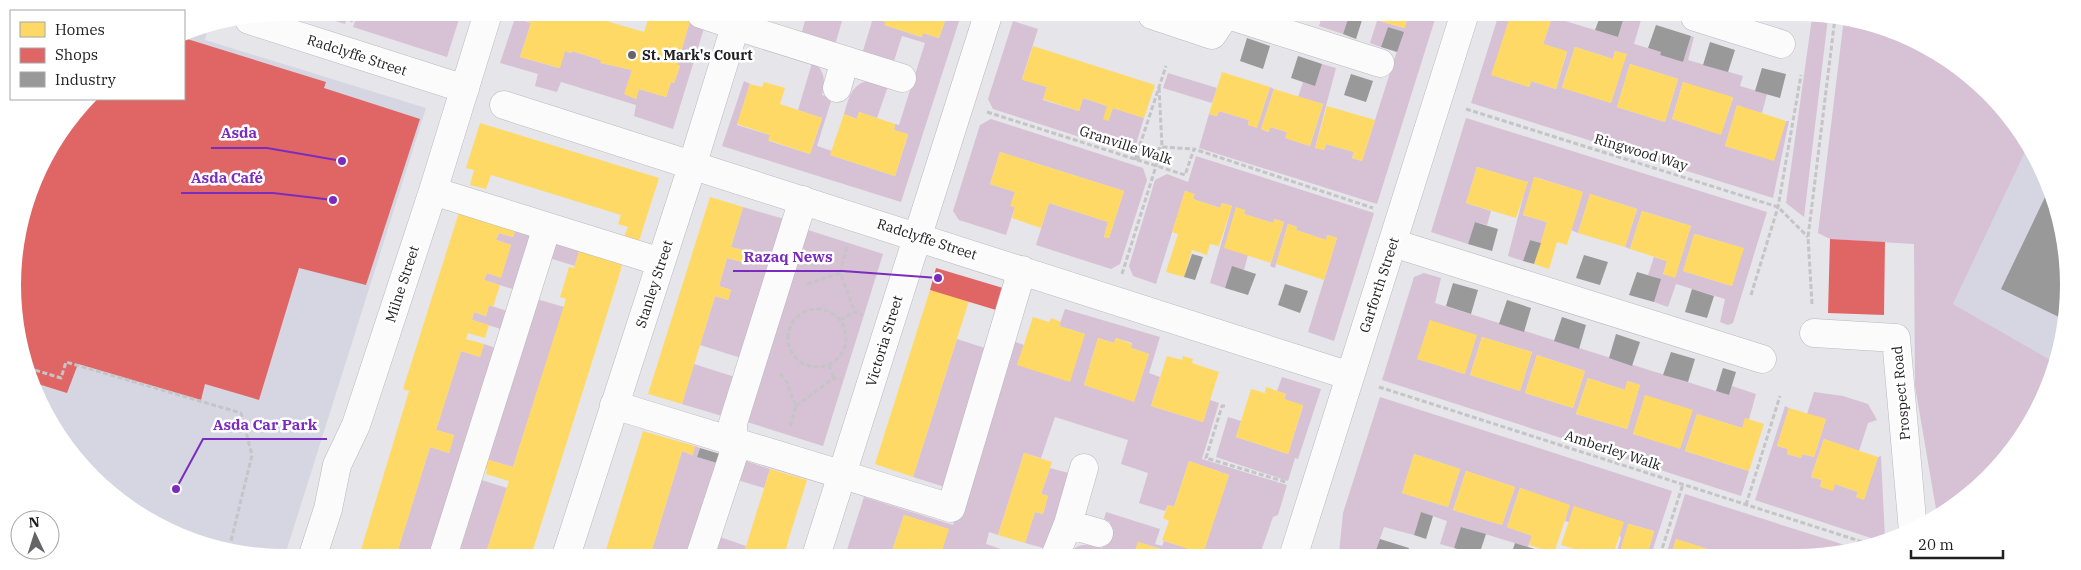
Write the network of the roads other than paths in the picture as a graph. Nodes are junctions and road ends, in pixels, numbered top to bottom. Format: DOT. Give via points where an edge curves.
graph roads {
  1 [pos="486,21"];
  2 [pos="737,21"];
  3 [pos="740,21"];
  4 [pos="986,21"];
  5 [pos="1192,21"];
  6 [pos="1247,21"];
  7 [pos="1462,21"];
  8 [pos="1708,21"];
  9 [pos="259,23"];
  10 [pos="1218,25"];
  11 [pos="1780,44"];
  12 [pos="845,60"];
  13 [pos="1380,63"];
  14 [pos="902,78"];
  15 [pos="836,88"];
  16 [pos="465,89"];
  17 [pos="504,105"];
  18 [pos="692,164"];
  19 [pos="433,191"];
  20 [pos="803,200"];
  21 [pos="547,226"];
  22 [pos="917,236"];
  23 [pos="1393,243"];
  24 [pos="661,262"];
  25 [pos="1022,270"];
  26 [pos="1814,333"];
  27 [pos="1762,359"];
  28 [pos="1350,376"];
  29 [pos="614,405"];
  30 [pos="732,440"];
  31 [pos="1084,468"];
  32 [pos="842,475"];
  33 [pos="1912,522"];
  34 [pos="1068,524"];
  35 [pos="1099,533"];
  36 [pos="315,549"];
  37 [pos="445,549"];
  38 [pos="567,549"];
  39 [pos="702,549"];
  40 [pos="818,549"];
  41 [pos="1058,549"];
  42 [pos="1296,549"];
  1 -- 16 [label="street, Milne Street"];
  2 -- 18 [label="street, Stanley Street"];
  3 -- 12 [label="street"];
  4 -- 22 [label="street, Victoria Street"];
  5 -- 10 [label="street"];
  6 -- 13 [label="street"];
  7 -- 23 [label="street, Garforth Street"];
  8 -- 11 [label="street"];
  9 -- 16 [label="street, Radclyffe Street"];
  12 -- 14 [label="street"];
  12 -- 15 [label="street"];
  16 -- 19 [label="street, Milne Street"];
  17 -- 18 [label="street, Radclyffe Street"];
  18 -- 20 [label="street, Radclyffe Street"];
  18 -- 24 [label="street, Stanley Street"];
  19 -- 21 [label="street"];
  19 -- 36 [label="street, Milne Street" via="356,425 337,465"];
  20 -- 22 [label="street, Radclyffe Street"];
  20 -- 30 [label="street" via="733,423"];
  21 -- 24 [label="street"];
  21 -- 37 [label="street"];
  22 -- 25 [label="street, Radclyffe Street"];
  22 -- 32 [label="street, Victoria Street"];
  23 -- 27 [label="street"];
  23 -- 28 [label="street, Garforth Street"];
  24 -- 29 [label="street, Stanley Street"];
  25 -- 28 [label="street, Radclyffe Street"];
  25 -- 32 [label="street" via="951,508"];
  26 -- 33 [label="street, Prospect Road" via="1896,338"];
  28 -- 42 [label="street, Garforth Street"];
  29 -- 30 [label="street"];
  29 -- 38 [label="street, Stanley Street"];
  30 -- 32 [label="street"];
  30 -- 39 [label="street" via="733,456"];
  31 -- 34 [label="street"];
  32 -- 40 [label="street, Victoria Street"];
  34 -- 35 [label="street"];
  34 -- 41 [label="street"];
}
